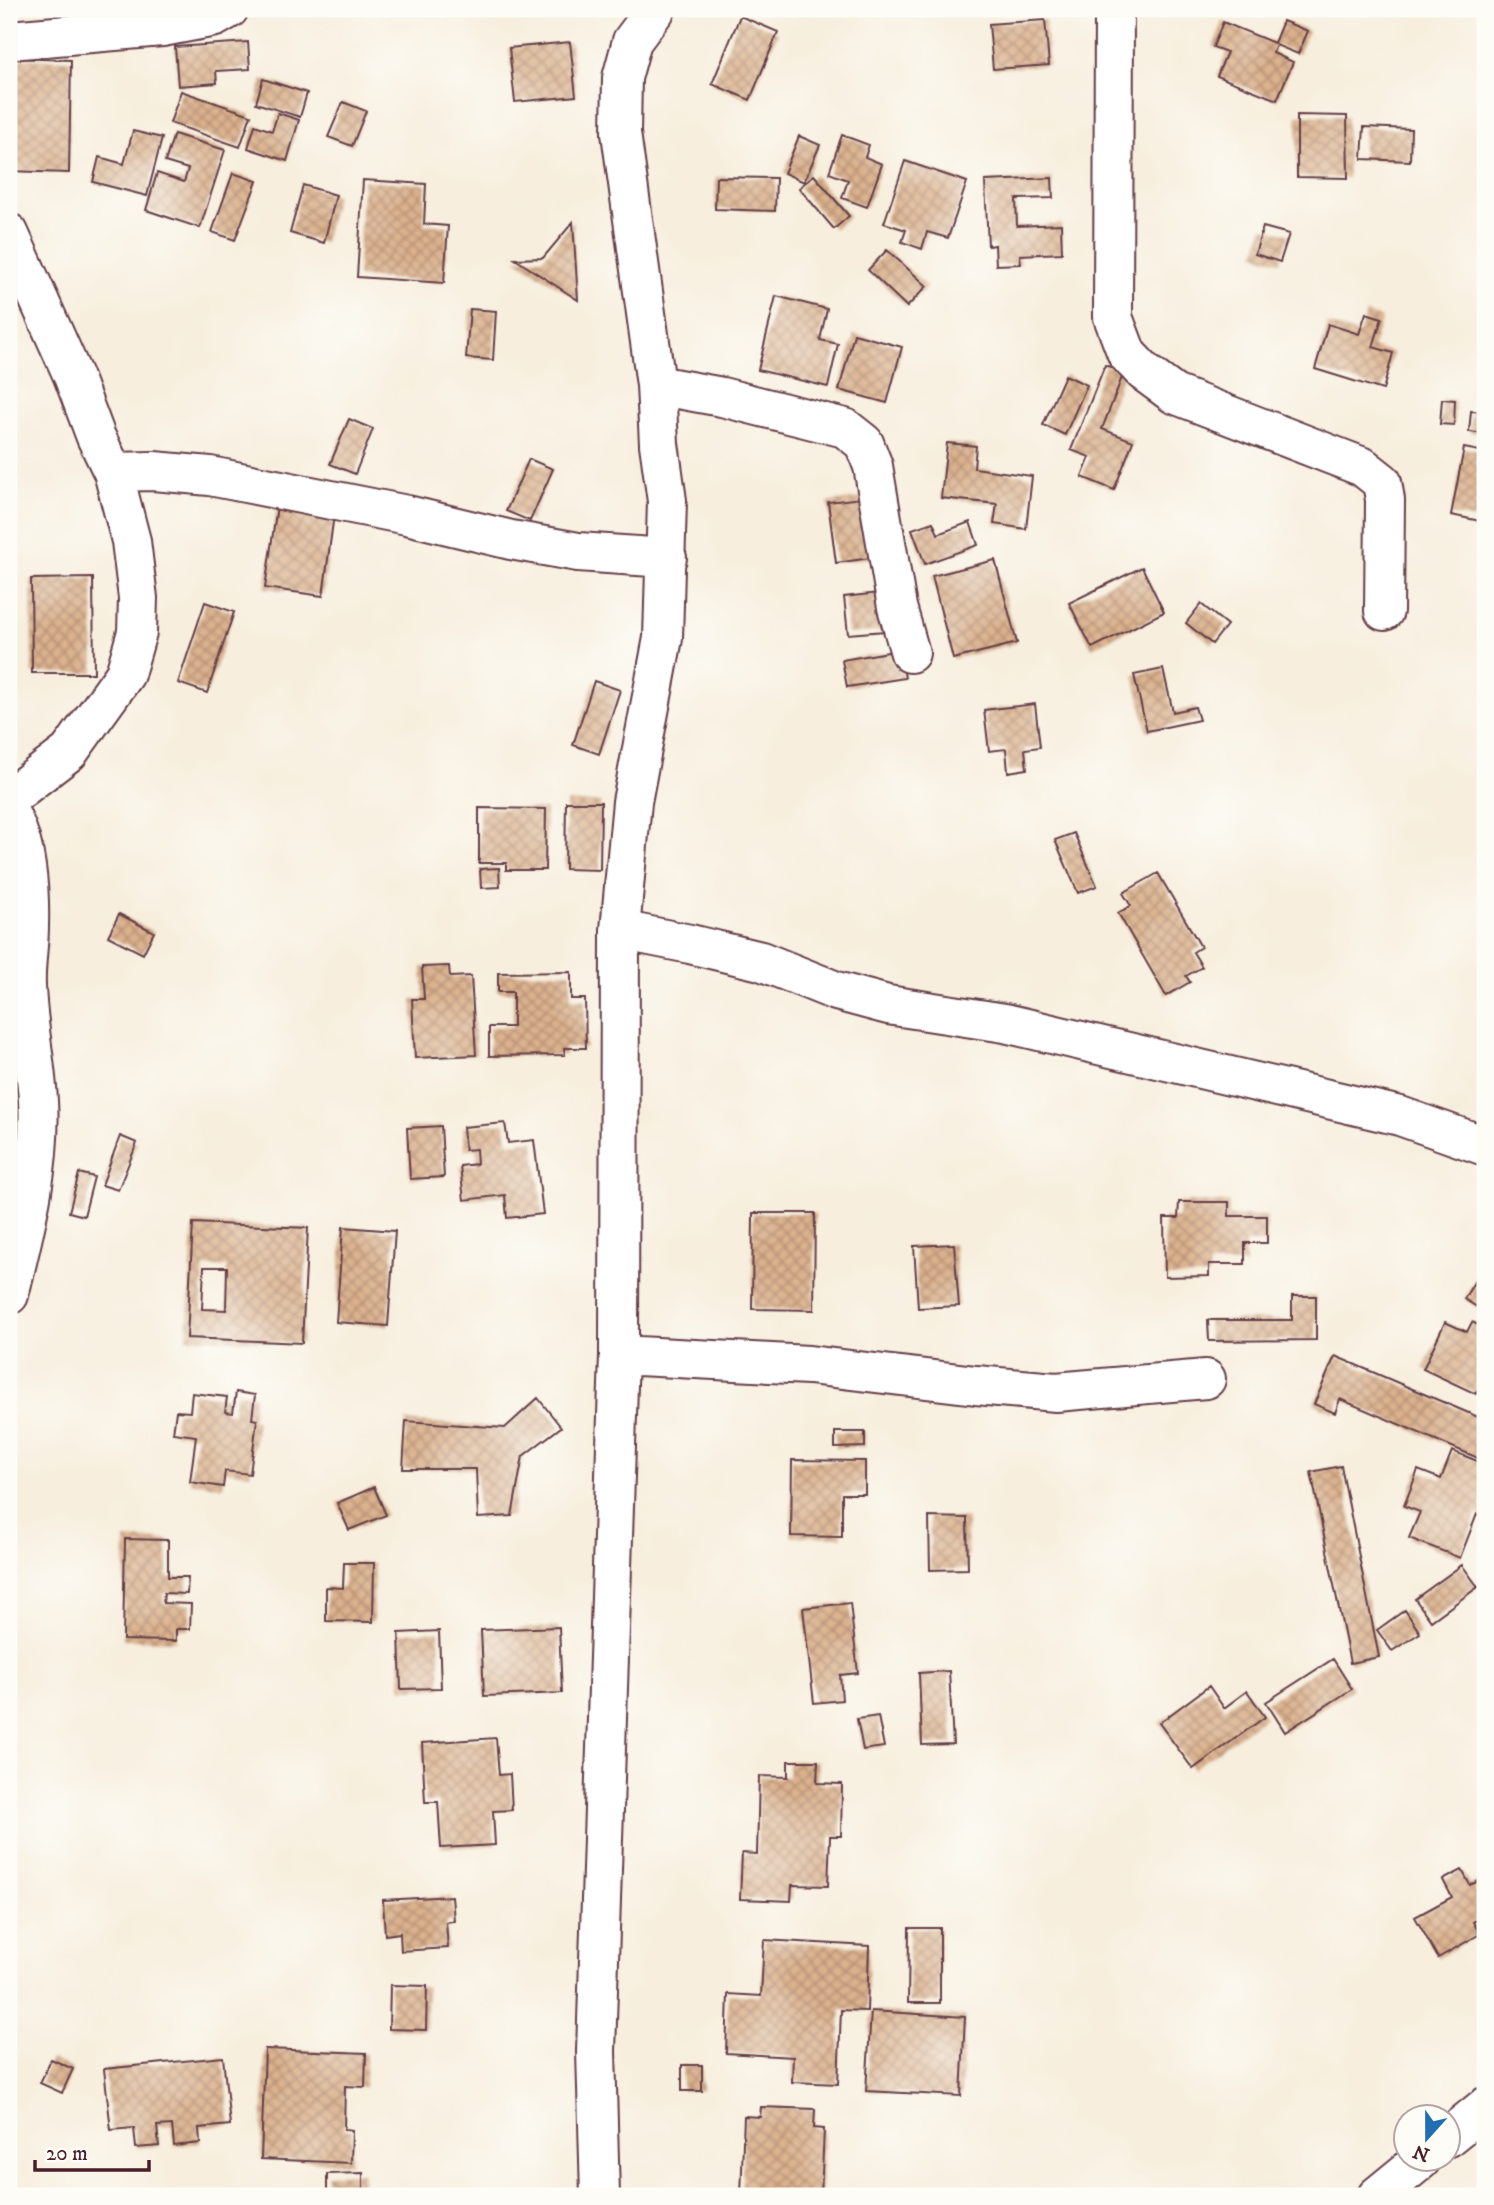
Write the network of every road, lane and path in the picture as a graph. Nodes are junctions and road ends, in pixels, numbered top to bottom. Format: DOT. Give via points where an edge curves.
graph roads {
  1 [pos="229,9"];
  2 [pos="656,9"];
  3 [pos="1114,9"];
  4 [pos="9,40"];
  5 [pos="9,233"];
  6 [pos="656,385"];
  7 [pos="113,472"];
  8 [pos="667,558"];
  9 [pos="1384,611"];
  10 [pos="910,653"];
  11 [pos="9,798"];
  12 [pos="9,813"];
  13 [pos="620,930"];
  14 [pos="22,1073"];
  15 [pos="1485,1146"];
  16 [pos="9,1295"];
  17 [pos="619,1355"];
  18 [pos="1206,1379"];
  19 [pos="1485,2107"];
  20 [pos="1462,2126"];
  21 [pos="1404,2174"];
  22 [pos="600,2196"];
  23 [pos="1377,2196"];
  1 -- 4 [label="street" via="215,17 162,27"];
  2 -- 6 [label="street" via="632,41 622,78 621,132"];
  3 -- 9 [label="street" via="1113,317 1127,354 1174,394 1363,467 1382,482"];
  5 -- 7 [label="street"];
  6 -- 8 [label="street" via="667,501"];
  6 -- 10 [label="street" via="845,428 864,443 873,467 897,607"];
  7 -- 8 [label="street" via="210,476 511,540 578,552"];
  7 -- 11 [label="street" via="131,541 138,598 137,632 125,674 69,752"];
  8 -- 13 [label="street" via="663,638 632,802"];
  12 -- 14 [label="street" via="25,860 29,924"];
  13 -- 15 [label="street" via="761,961 835,991 888,1005 1005,1023 1400,1116"];
  13 -- 17 [label="street"];
  14 -- 16 [label="street" via="38,1103 34,1178"];
  17 -- 18 [label="street" via="809,1365 1056,1392"];
  17 -- 22 [label="street" via="596,2051"];
  19 -- 20 [label="street"];
  21 -- 23 [label="street"];
}
